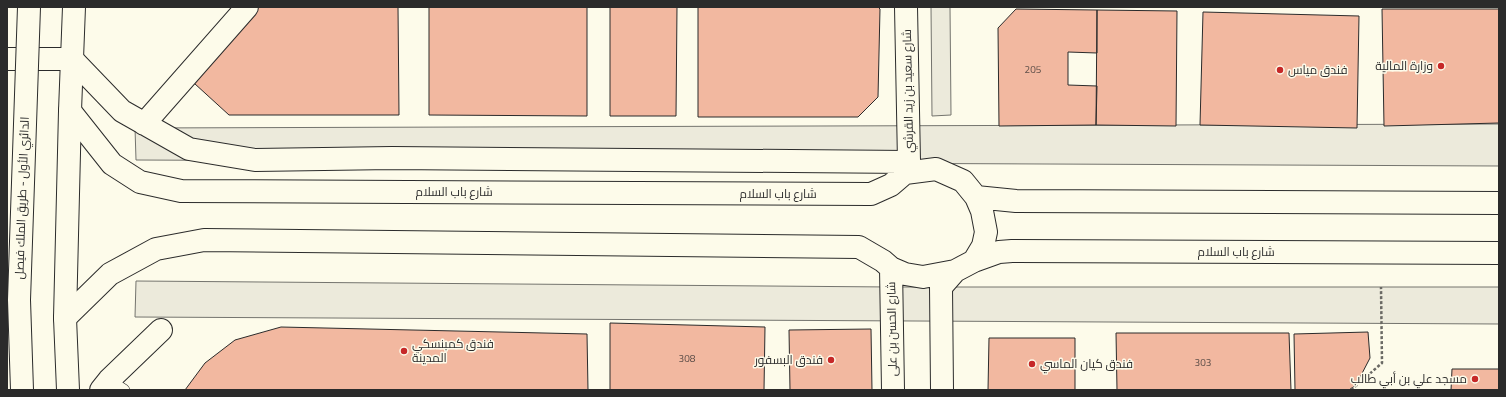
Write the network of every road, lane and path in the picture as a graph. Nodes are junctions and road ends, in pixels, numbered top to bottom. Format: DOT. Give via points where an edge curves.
graph roads {
  1 [pos="29,7"];
  2 [pos="74,7"];
  3 [pos="247,7"];
  4 [pos="906,7"];
  5 [pos="7,59"];
  6 [pos="72,59"];
  7 [pos="70,111"];
  8 [pos="144,124"];
  9 [pos="907,168"];
  10 [pos="976,197"];
  11 [pos="1499,203"];
  12 [pos="1499,253"];
  13 [pos="974,260"];
  14 [pos="891,268"];
  15 [pos="955,271"];
  16 [pos="1381,287"];
  17 [pos="65,318"];
  18 [pos="161,330"];
  19 [pos="112,387"];
  20 [pos="22,390"];
  21 [pos="68,390"];
  22 [pos="893,390"];
  23 [pos="942,390"];
  24 [pos="1351,390"];
  1 -- 20 [label="main road, الدائري الأول - طريق الملك فيصل, bridge" via="19,300"];
  2 -- 6 [label="main road"];
  3 -- 8 [label="main road"];
  4 -- 9 [label="main road, شارع سعيد بن زيد القرشي"];
  5 -- 6 [label="main road"];
  6 -- 7 [label="main road"];
  6 -- 8 [label="main road" via="122,111"];
  7 -- 9 [label="main road, شارع باب السلام" via="112,164 140,182 181,191 871,194 891,185"];
  7 -- 17 [label="main road"];
  8 -- 9 [label="main road" via="190,149 255,160 400,158"];
  9 -- 10 [label="main road" via="936,169 963,181"];
  10 -- 11 [label="main road" via="1024,201"];
  10 -- 13 [label="main road" via="986,232 983,246"];
  12 -- 13 [label="main road, شارع باب السلام" via="1012,251 999,252"];
  13 -- 15 [label="main road, شارع باب السلام"];
  14 -- 15 [label="main road" via="923,277"];
  14 -- 17 [label="main road" via="859,247 204,240 156,249 110,274"];
  14 -- 22 [label="main road, شارع الحسن بن على"];
  15 -- 23 [label="main road" via="941,287"];
  16 -- 24 [label="path" via="1382,364"];
  17 -- 21 [label="main road"];
  18 -- 19 [label="main road"];
}
